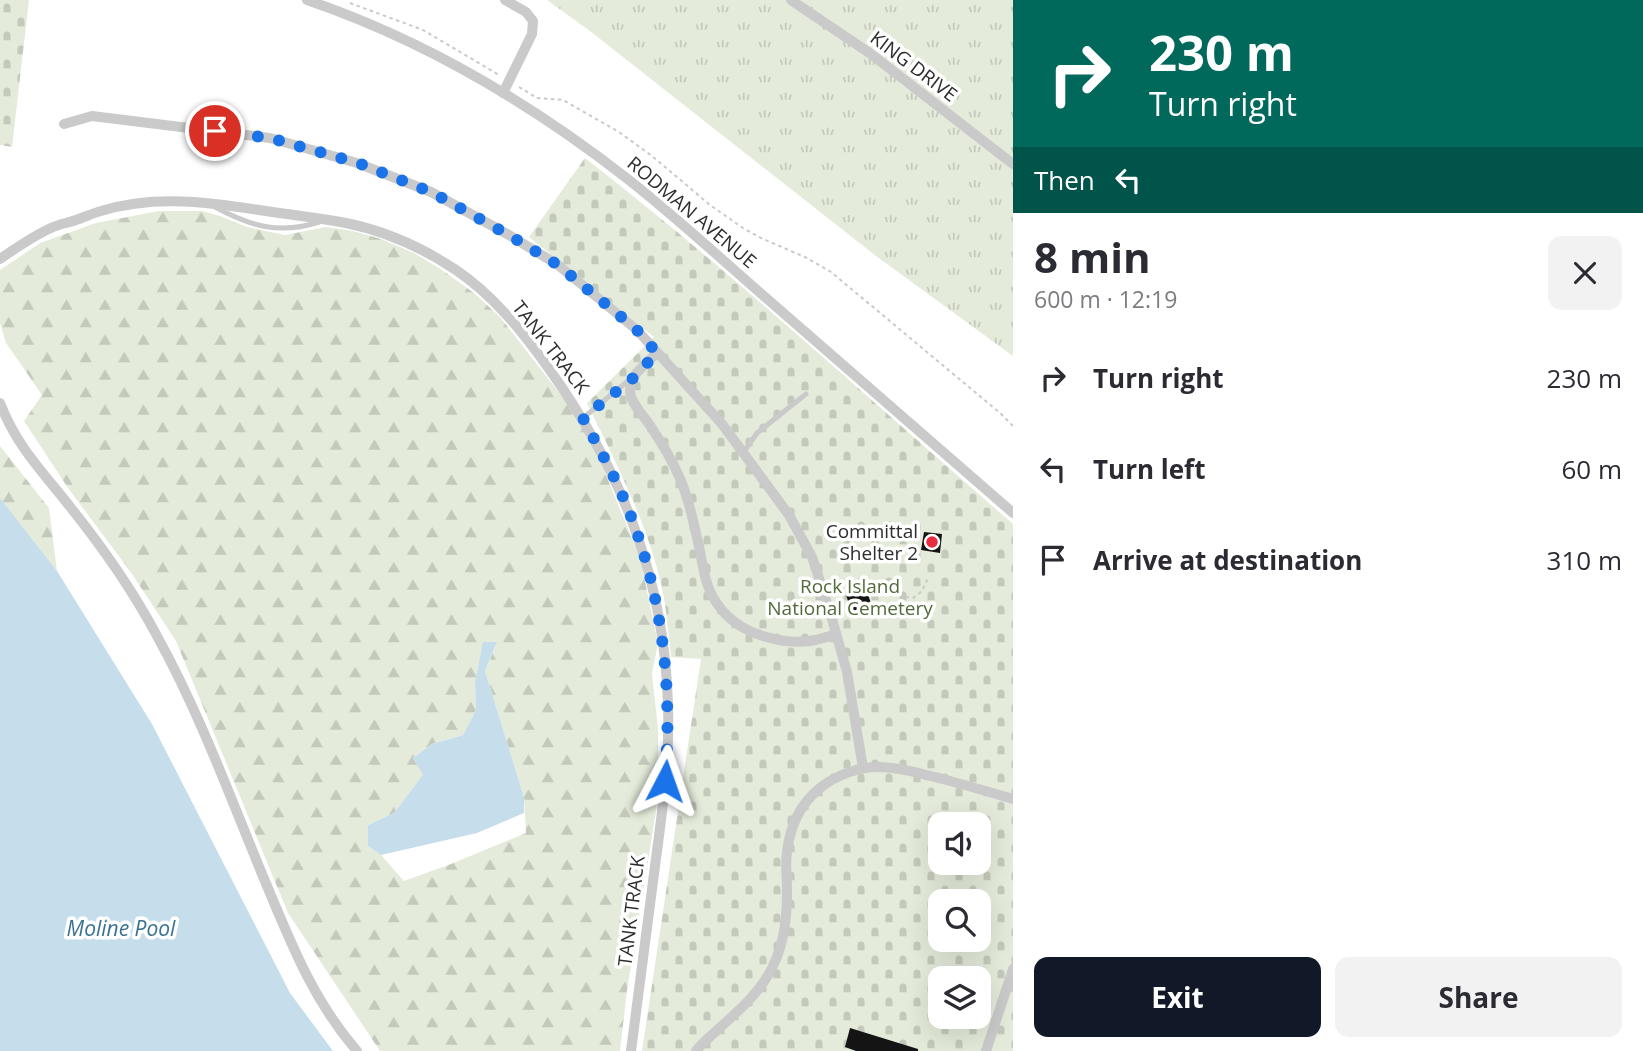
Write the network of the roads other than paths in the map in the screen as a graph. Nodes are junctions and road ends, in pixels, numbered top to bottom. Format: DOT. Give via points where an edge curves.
graph roads {
  1 [pos="307,0"];
  2 [pos="505,0"];
  3 [pos="791,0"];
  4 [pos="503,93"];
  5 [pos="64,124"];
  6 [pos="1013,164"];
  7 [pos="0,259"];
  8 [pos="657,353"];
  9 [pos="632,379"];
  10 [pos="806,394"];
  11 [pos="0,403"];
  12 [pos="583,418"];
  13 [pos="743,453"];
  14 [pos="1013,513"];
  15 [pos="836,634"];
  16 [pos="863,768"];
  17 [pos="1013,799"];
  18 [pos="1013,968"];
  19 [pos="357,1051"];
  20 [pos="631,1051"];
  21 [pos="696,1051"];
  22 [pos="986,1051"];
  1 -- 4 [label="street, RODMAN AVENUE" via="364,21"];
  2 -- 4 [label="street" via="533,20 532,34"];
  3 -- 6 [label="street, KING DRIVE" via="871,54"];
  4 -- 14 [label="street, RODMAN AVENUE" via="630,180"];
  5 -- 8 [label="street" via="92,116 243,134 358,163 431,192 558,265 637,330"];
  7 -- 12 [label="street, TANK TRACK" via="54,226 133,205 209,204 348,223 415,246 479,288 520,330"];
  8 -- 9 [label="street"];
  8 -- 13 [label="street"];
  9 -- 12 [label="lane"];
  9 -- 15 [label="street" via="632,398 678,473 708,585 723,612 742,627 782,641 807,642"];
  10 -- 13 [label="lane" via="757,433"];
  11 -- 19 [label="street" via="17,440 110,561 156,634 194,706 309,981"];
  12 -- 20 [label="street, TANK TRACK" via="625,501 640,545 662,629 666,664 664,792"];
  13 -- 15 [label="street" via="789,515 806,547"];
  15 -- 16 [label="street"];
  16 -- 17 [label="street" via="907,770"];
  16 -- 21 [label="street" via="825,784 796,817 786,855 784,936 774,965 747,1003"];
  18 -- 22 [label="street"];
}
